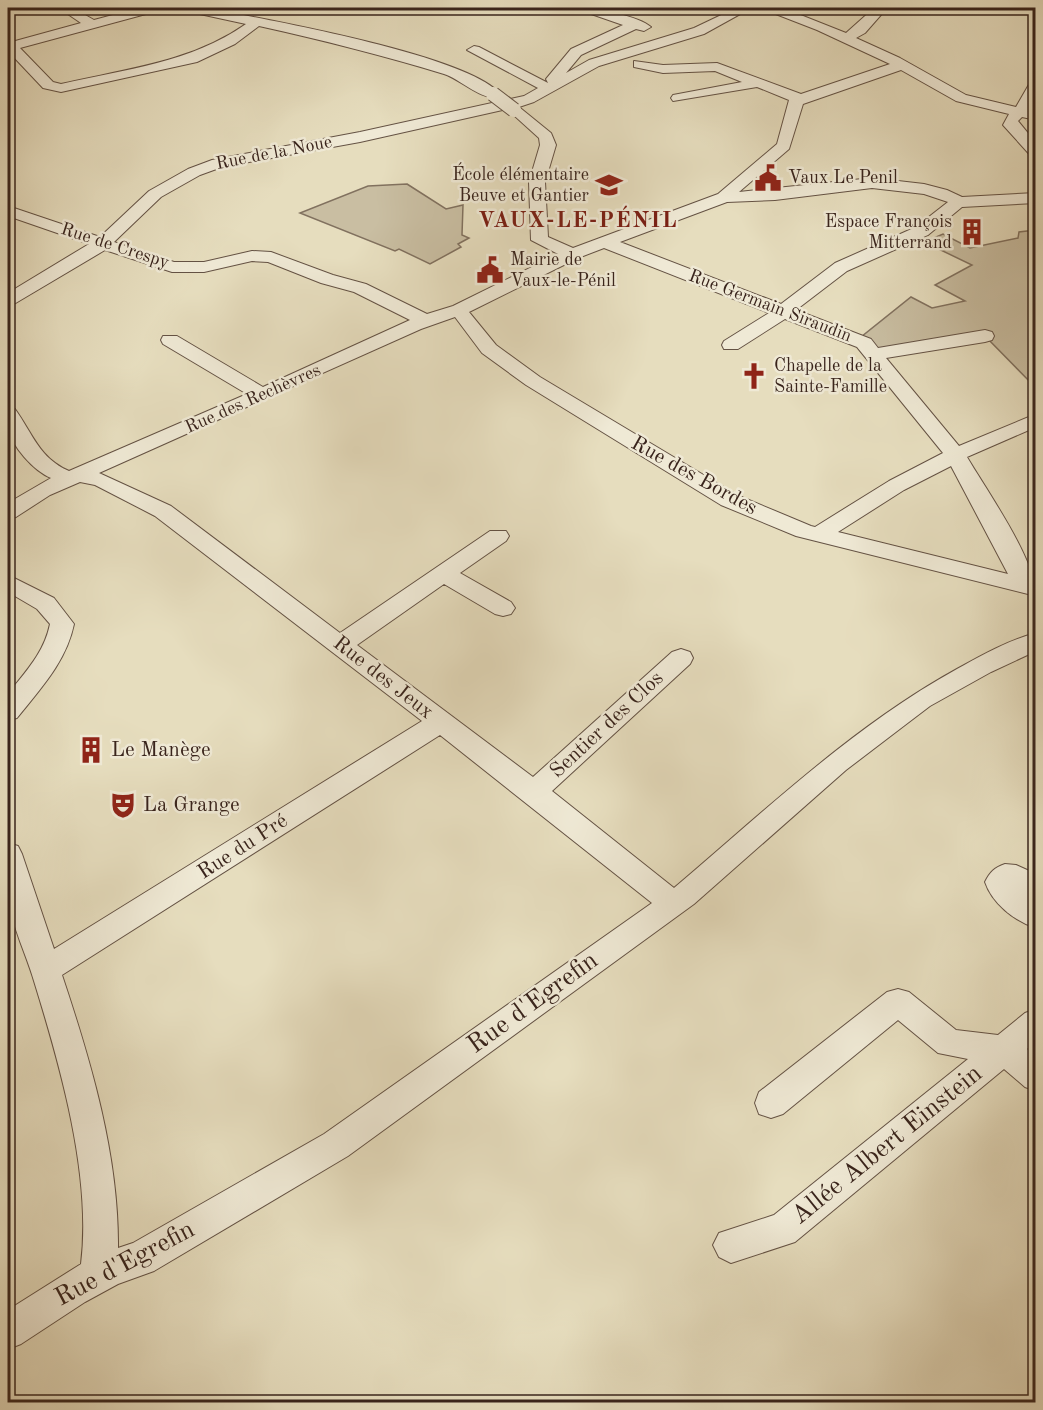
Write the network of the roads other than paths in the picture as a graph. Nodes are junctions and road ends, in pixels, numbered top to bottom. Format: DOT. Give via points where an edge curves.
graph roads {
  1 [pos="65,8"];
  2 [pos="152,8"];
  3 [pos="191,8"];
  4 [pos="580,8"];
  5 [pos="745,8"];
  6 [pos="772,8"];
  7 [pos="881,8"];
  8 [pos="258,21"];
  9 [pos="92,24"];
  10 [pos="636,24"];
  11 [pos="679,37"];
  12 [pos="847,38"];
  13 [pos="9,46"];
  14 [pos="474,50"];
  15 [pos="571,57"];
  16 [pos="594,63"];
  17 [pos="639,64"];
  18 [pos="901,65"];
  19 [pos="758,83"];
  20 [pos="1035,84"];
  21 [pos="546,88"];
  22 [pos="678,98"];
  23 [pos="800,99"];
  24 [pos="505,103"];
  25 [pos="1017,114"];
  26 [pos="1035,116"];
  27 [pos="1035,153"];
  28 [pos="724,196"];
  29 [pos="1035,198"];
  30 [pos="958,202"];
  31 [pos="8,212"];
  32 [pos="604,242"];
  33 [pos="102,244"];
  34 [pos="572,254"];
  35 [pos="46,278"];
  36 [pos="8,300"];
  37 [pos="459,310"];
  38 [pos="784,311"];
  39 [pos="8,313"];
  40 [pos="426,321"];
  41 [pos="985,336"];
  42 [pos="170,340"];
  43 [pos="731,345"];
  44 [pos="874,354"];
  45 [pos="262,395"];
  46 [pos="8,413"];
  47 [pos="1035,420"];
  48 [pos="956,454"];
  49 [pos="73,476"];
  50 [pos="8,512"];
  51 [pos="818,535"];
  52 [pos="498,536"];
  53 [pos="443,573"];
  54 [pos="8,583"];
  55 [pos="1030,587"];
  56 [pos="503,608"];
  57 [pos="1035,641"];
  58 [pos="340,645"];
  59 [pos="681,658"];
  60 [pos="8,711"];
  61 [pos="440,722"];
  62 [pos="534,792"];
  63 [pos="8,854"];
  64 [pos="1035,889"];
  65 [pos="673,904"];
  66 [pos="1035,916"];
  67 [pos="45,970"];
  68 [pos="1035,1023"];
  69 [pos="1005,1050"];
  70 [pos="1035,1077"];
  71 [pos="771,1103"];
  72 [pos="731,1245"];
  73 [pos="97,1274"];
  74 [pos="8,1331"];
  1 -- 9 [label="street"];
  2 -- 9 [label="street"];
  3 -- 8 [label="street"];
  4 -- 10 [label="street"];
  5 -- 11 [label="street, Rue de la Noue"];
  6 -- 12 [label="street"];
  7 -- 12 [label="street"];
  8 -- 13 [label="street" via="230,41 192,59 61,87 48,86"];
  8 -- 24 [label="street" via="357,43 458,74"];
  9 -- 13 [label="street"];
  10 -- 11 [label="street"];
  10 -- 15 [label="street, Rue de la Noue"];
  11 -- 16 [label="street, Rue de la Noue"];
  12 -- 18 [label="street"];
  14 -- 21 [label="street"];
  15 -- 16 [label="street"];
  15 -- 21 [label="street, Rue de la Noue"];
  16 -- 21 [label="street, Rue de la Noue"];
  17 -- 19 [label="street" via="663,69 717,68"];
  18 -- 23 [label="street"];
  18 -- 25 [label="street" via="961,98"];
  19 -- 22 [label="street"];
  19 -- 23 [label="street"];
  20 -- 25 [label="street"];
  21 -- 24 [label="street, Rue de la Noue"];
  23 -- 28 [label="street" via="794,105 791,130 784,146"];
  24 -- 33 [label="street, Rue de la Noue" via="360,137 218,162 155,195"];
  24 -- 34 [label="street" via="546,136 548,145 537,182 540,240"];
  25 -- 26 [label="street"];
  25 -- 27 [label="street" via="1011,125"];
  28 -- 30 [label="street" via="751,197 875,181 944,194"];
  28 -- 32 [label="street, Rue des Rechèvres"];
  29 -- 30 [label="street"];
  30 -- 38 [label="street" via="922,231 841,267"];
  31 -- 33 [label="street, Rue de Crespy"];
  32 -- 34 [label="street, Rue des Rechèvres"];
  32 -- 38 [label="street, Rue Germain Siraudin"];
  33 -- 35 [label="street, Rue de la Noue"];
  33 -- 40 [label="street, Rue de Crespy" via="172,267 204,267 252,256 272,257 360,288"];
  34 -- 37 [label="street, Rue des Rechèvres"];
  35 -- 36 [label="street, Rue de la Noue"];
  35 -- 39 [label="street, Rue de la Noue"];
  37 -- 40 [label="street, Rue des Rechèvres"];
  37 -- 51 [label="street, Rue des Bordes" via="489,349 533,381 729,500"];
  38 -- 43 [label="street"];
  38 -- 44 [label="street, Rue Germain Siraudin" via="864,343"];
  40 -- 45 [label="street, Rue des Rechèvres"];
  41 -- 44 [label="street"];
  42 -- 45 [label="street"];
  44 -- 48 [label="street, Rue Germain Siraudin"];
  45 -- 49 [label="street, Rue des Rechèvres"];
  46 -- 49 [label="street, Rue des Jeux" via="45,468"];
  47 -- 48 [label="street"];
  48 -- 51 [label="street" via="874,497"];
  48 -- 55 [label="street, Rue Germain Siraudin"];
  49 -- 50 [label="street, Rue des Rechèvres"];
  49 -- 58 [label="street, Rue des Jeux" via="102,480 163,510"];
  51 -- 55 [label="street, Rue des Bordes"];
  52 -- 53 [label="street"];
  53 -- 56 [label="street"];
  53 -- 58 [label="street"];
  54 -- 60 [label="street" via="43,600 62,624 48,662"];
  57 -- 65 [label="street, Rue d'Egrefin" via="972,672 896,718 837,763"];
  58 -- 61 [label="street, Rue des Jeux"];
  59 -- 62 [label="street, Sentier des Clos"];
  61 -- 62 [label="street, Rue des Jeux"];
  61 -- 67 [label="street, Rue du Pré"];
  62 -- 65 [label="street, Rue des Jeux"];
  63 -- 67 [label="street"];
  64 -- 66 [label="street" via="1016,877 1005,876 999,882 1002,891"];
  65 -- 73 [label="street, Rue d'Egrefin" via="336,1144 141,1258"];
  67 -- 73 [label="street" via="68,1038 97,1171 102,1251"];
  68 -- 69 [label="street, Allée Albert Einstein"];
  69 -- 70 [label="street"];
  69 -- 71 [label="street" via="949,1043 898,1002"];
  69 -- 72 [label="street, Allée Albert Einstein" via="783,1230"];
  73 -- 74 [label="street, Rue d'Egrefin"];
}
